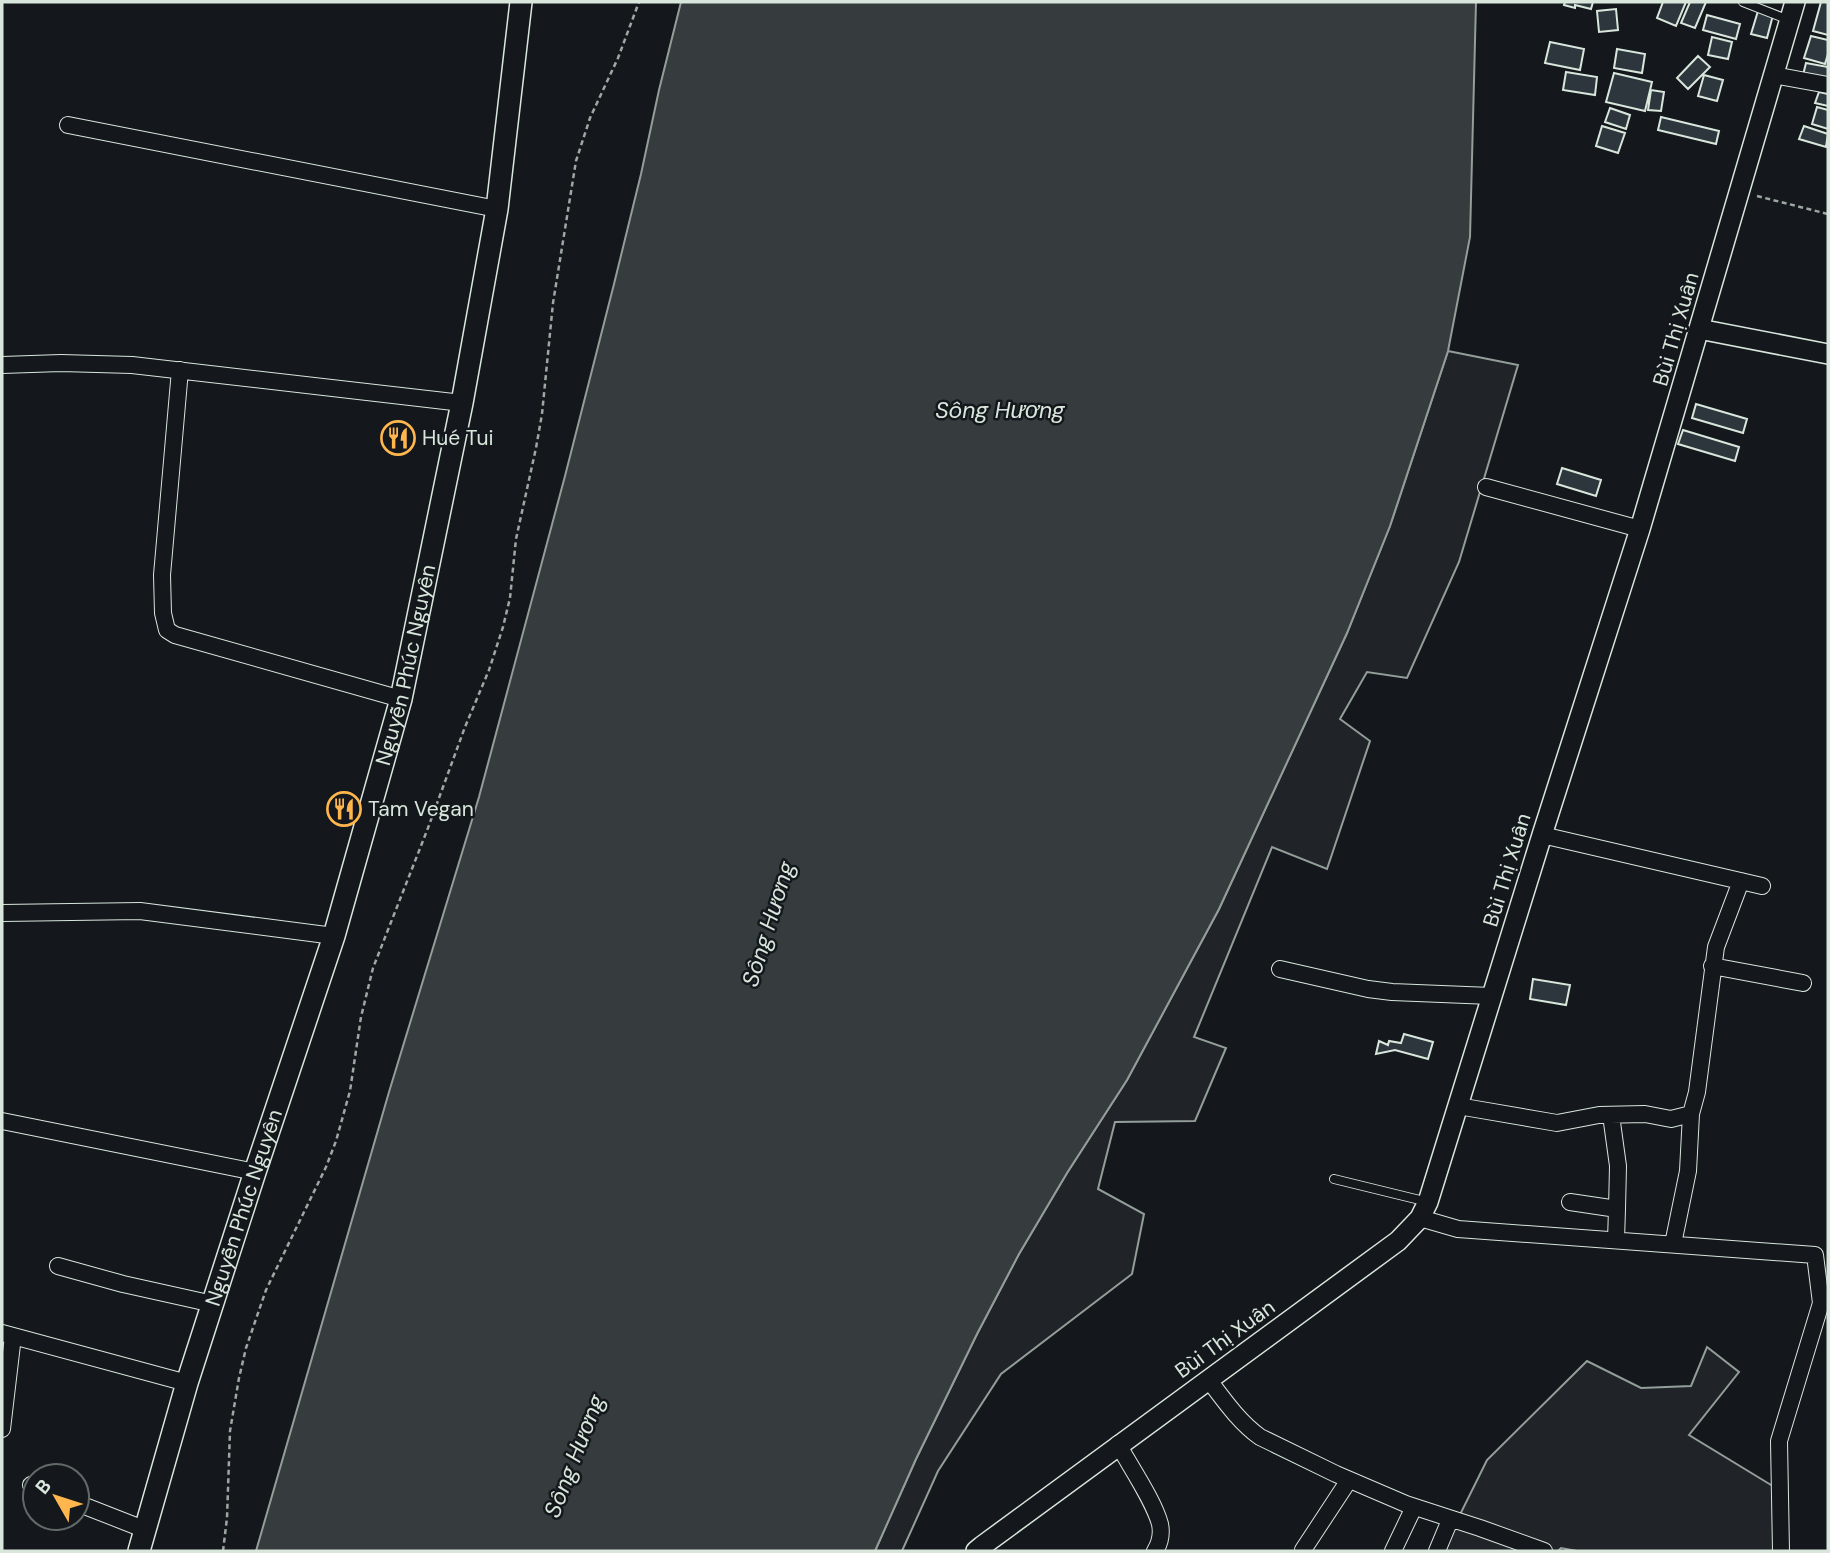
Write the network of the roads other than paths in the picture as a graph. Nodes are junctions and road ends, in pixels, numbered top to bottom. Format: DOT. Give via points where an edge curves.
graph roads {
  1 [pos="521,2"];
  2 [pos="1743,2"];
  3 [pos="1792,11"];
  4 [pos="1773,75"];
  5 [pos="1828,85"];
  6 [pos="68,125"];
  7 [pos="497,209"];
  8 [pos="1699,329"];
  9 [pos="1828,354"];
  10 [pos="2,365"];
  11 [pos="180,370"];
  12 [pos="462,403"];
  13 [pos="1486,487"];
  14 [pos="1640,529"];
  15 [pos="401,699"];
  16 [pos="1542,835"];
  17 [pos="1741,881"];
  18 [pos="1762,886"];
  19 [pos="2,913"];
  20 [pos="334,936"];
  21 [pos="1712,966"];
  22 [pos="1280,969"];
  23 [pos="1803,983"];
  24 [pos="1491,996"];
  25 [pos="1458,1106"];
  26 [pos="1691,1114"];
  27 [pos="1611,1115"];
  28 [pos="2,1121"];
  29 [pos="255,1172"];
  30 [pos="1334,1179"];
  31 [pos="1570,1202"];
  32 [pos="1617,1209"];
  33 [pos="1424,1210"];
  34 [pos="1616,1240"];
  35 [pos="1673,1244"];
  36 [pos="1822,1255"];
  37 [pos="58,1266"];
  38 [pos="213,1304"];
  39 [pos="1822,1324"];
  40 [pos="7,1335"];
  41 [pos="1208,1379"];
  42 [pos="187,1383"];
  43 [pos="2,1429"];
  44 [pos="1118,1444"];
  45 [pos="1349,1480"];
  46 [pos="1415,1507"];
  47 [pos="91,1508"];
  48 [pos="1450,1520"];
  49 [pos="146,1530"];
  50 [pos="1303,1550"];
  51 [pos="139,1551"];
  52 [pos="976,1551"];
  53 [pos="1158,1551"];
  54 [pos="1393,1551"];
  55 [pos="1437,1551"];
  56 [pos="1544,1551"];
  57 [pos="1781,1551"];
  1 -- 7 [label="main road, Nguyễn Phúc Nguyên"];
  2 -- 3 [label="lane"];
  3 -- 4 [label="street, Bùi Thị Xuân"];
  4 -- 5 [label="street"];
  4 -- 8 [label="street, Bùi Thị Xuân"];
  6 -- 7 [label="street"];
  7 -- 12 [label="main road, Nguyễn Phúc Nguyên"];
  8 -- 9 [label="street"];
  8 -- 14 [label="street, Bùi Thị Xuân"];
  10 -- 11 [label="street" via="61,363"];
  11 -- 12 [label="street"];
  11 -- 15 [label="street" via="162,575 167,630"];
  12 -- 15 [label="main road, Nguyễn Phúc Nguyên"];
  13 -- 14 [label="street"];
  14 -- 16 [label="street, Bùi Thị Xuân"];
  15 -- 20 [label="main road, Nguyễn Phúc Nguyên"];
  16 -- 17 [label="street"];
  16 -- 24 [label="street, Bùi Thị Xuân"];
  17 -- 18 [label="street"];
  17 -- 21 [label="street"];
  19 -- 20 [label="street" via="139,911"];
  20 -- 29 [label="main road, Nguyễn Phúc Nguyên"];
  21 -- 23 [label="street"];
  21 -- 26 [label="street"];
  22 -- 24 [label="street" via="1392,992"];
  24 -- 25 [label="street, Bùi Thị Xuân"];
  25 -- 27 [label="street" via="1557,1123"];
  25 -- 33 [label="street, Bùi Thị Xuân"];
  26 -- 27 [label="street" via="1671,1119"];
  26 -- 35 [label="street" via="1688,1171"];
  27 -- 32 [label="street" via="1618,1167"];
  28 -- 29 [label="street"];
  29 -- 38 [label="main road, Nguyễn Phúc Nguyên"];
  30 -- 33 [label="lane"];
  31 -- 32 [label="street"];
  32 -- 34 [label="street"];
  33 -- 34 [label="street" via="1458,1229"];
  33 -- 41 [label="street, Bùi Thị Xuân" via="1398,1241"];
  34 -- 35 [label="street"];
  35 -- 36 [label="street"];
  36 -- 39 [label="street"];
  37 -- 38 [label="street"];
  38 -- 42 [label="main road, Nguyễn Phúc Nguyên"];
  39 -- 57 [label="street" via="1779,1441"];
  40 -- 42 [label="street"];
  40 -- 43 [label="street"];
  41 -- 44 [label="street, Bùi Thị Xuân"];
  41 -- 45 [label="street" via="1250,1430"];
  42 -- 49 [label="main road, Nguyễn Phúc Nguyên"];
  44 -- 52 [label="street, Bùi Thị Xuân"];
  44 -- 53 [label="street" via="1155,1511 1161,1540"];
  45 -- 46 [label="street"];
  45 -- 50 [label="street"];
  46 -- 48 [label="street"];
  46 -- 54 [label="street"];
  47 -- 49 [label="street"];
  48 -- 55 [label="street"];
  48 -- 56 [label="street"];
  49 -- 51 [label="main road, Nguyễn Phúc Nguyên"];
}
